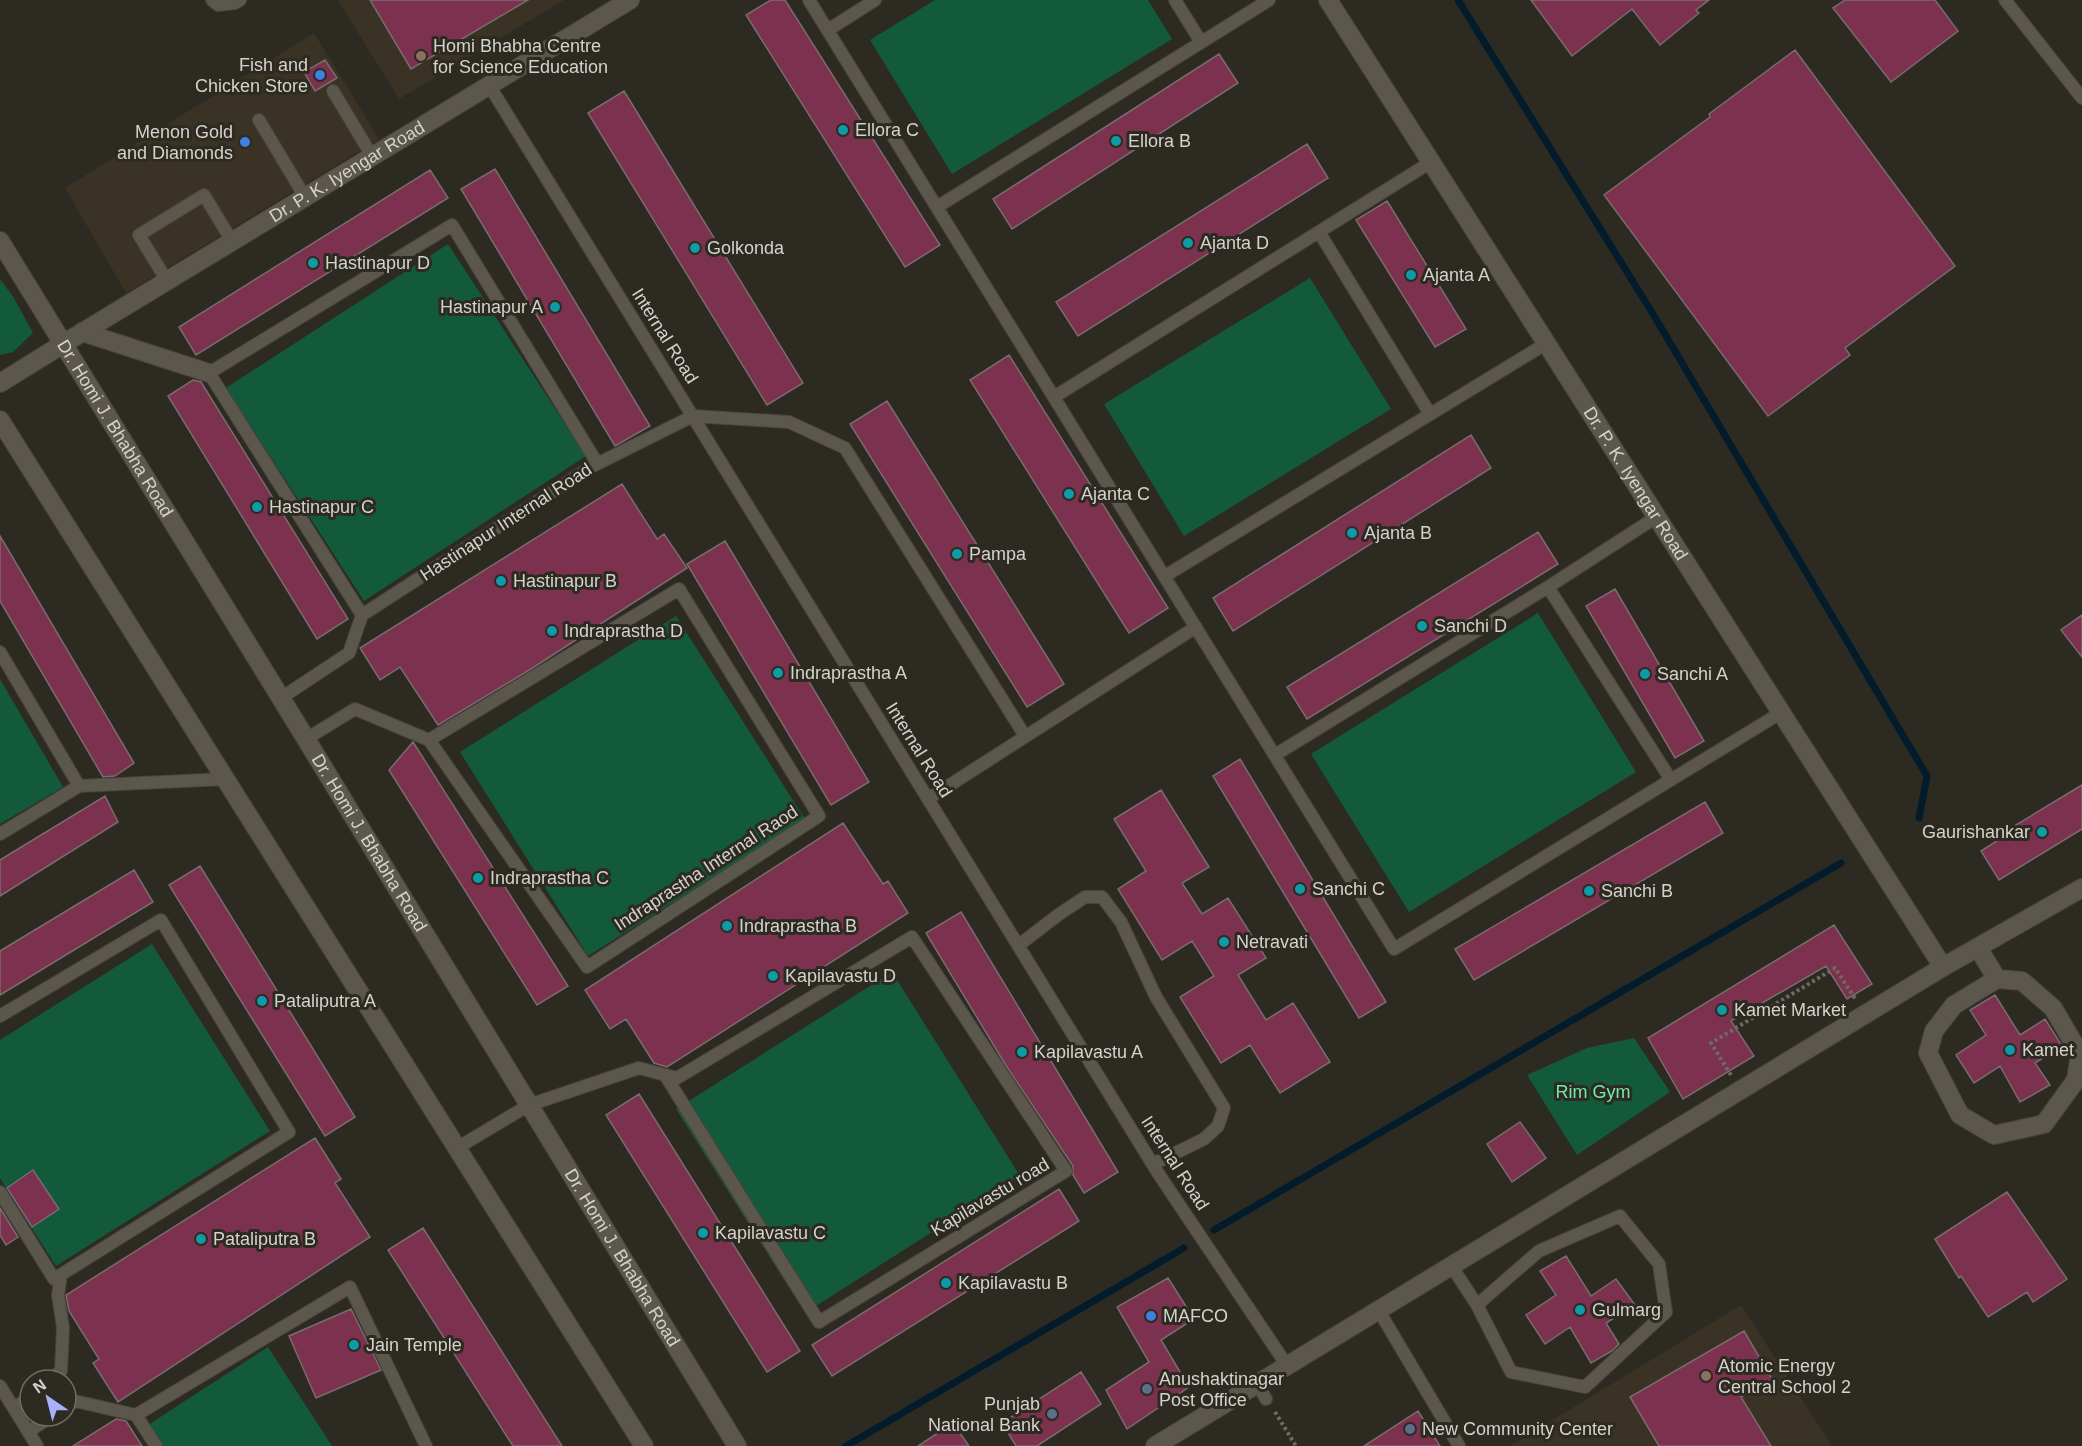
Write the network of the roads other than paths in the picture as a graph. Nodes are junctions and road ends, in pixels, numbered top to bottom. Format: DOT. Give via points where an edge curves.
graph roads {
  1 [pos="212,0"];
  2 [pos="240,0"];
  3 [pos="630,0"];
  4 [pos="809,0"];
  5 [pos="875,0"];
  6 [pos="1175,0"];
  7 [pos="1269,0"];
  8 [pos="1328,0"];
  9 [pos="2005,0"];
  10 [pos="828,30"];
  11 [pos="1201,42"];
  12 [pos="489,86"];
  13 [pos="333,91"];
  14 [pos="2082,98"];
  15 [pos="259,120"];
  16 [pos="372,156"];
  17 [pos="1431,162"];
  18 [pos="305,197"];
  19 [pos="937,207"];
  20 [pos="1319,232"];
  21 [pos="0,241"];
  22 [pos="232,241"];
  23 [pos="167,281"];
  24 [pos="82,332"];
  25 [pos="1547,343"];
  26 [pos="63,344"];
  27 [pos="209,373"];
  28 [pos="0,383"];
  29 [pos="1054,397"];
  30 [pos="1430,414"];
  31 [pos="693,416"];
  32 [pos="0,420"];
  33 [pos="591,467"];
  34 [pos="1658,516"];
  35 [pos="1165,576"];
  36 [pos="1548,586"];
  37 [pos="362,615"];
  38 [pos="1196,627"];
  39 [pos="0,652"];
  40 [pos="281,698"];
  41 [pos="1782,712"];
  42 [pos="1025,736"];
  43 [pos="306,739"];
  44 [pos="429,740"];
  45 [pos="1275,755"];
  46 [pos="225,779"];
  47 [pos="1671,780"];
  48 [pos="79,786"];
  49 [pos="928,799"];
  50 [pos="0,834"];
  51 [pos="2082,888"];
  52 [pos="1019,945"];
  53 [pos="1978,948"];
  54 [pos="1943,968"];
  55 [pos="1997,979"];
  56 [pos="0,1016"];
  57 [pos="665,1075"];
  58 [pos="529,1105"];
  59 [pos="457,1148"];
  60 [pos="1153,1164"];
  61 [pos="0,1192"];
  62 [pos="1452,1267"];
  63 [pos="61,1275"];
  64 [pos="1477,1305"];
  65 [pos="1379,1311"];
  66 [pos="1288,1367"];
  67 [pos="61,1368"];
  68 [pos="0,1386"];
  69 [pos="78,1402"];
  70 [pos="18,1406"];
  71 [pos="14,1409"];
  72 [pos="136,1415"];
  73 [pos="34,1428"];
  74 [pos="28,1432"];
  75 [pos="37,1446"];
  76 [pos="156,1446"];
  77 [pos="426,1446"];
  78 [pos="644,1446"];
  79 [pos="737,1446"];
  80 [pos="1155,1446"];
  81 [pos="1459,1446"];
  1 -- 2 [label="lane" via="218,5"];
  3 -- 12 [label="street, Dr. P. K. Iyengar Road"];
  4 -- 10 [label="lane"];
  5 -- 10 [label="lane"];
  6 -- 11 [label="lane"];
  7 -- 11 [label="lane"];
  8 -- 17 [label="street, Dr. P. K. Iyengar Road"];
  9 -- 14 [label="lane"];
  10 -- 19 [label="lane"];
  11 -- 19 [label="lane"];
  12 -- 16 [label="street, Dr. P. K. Iyengar Road"];
  12 -- 31 [label="lane, Internal Road"];
  13 -- 16 [label="lane"];
  15 -- 18 [label="lane"];
  16 -- 18 [label="street, Dr. P. K. Iyengar Road"];
  17 -- 20 [label="lane"];
  17 -- 25 [label="street, Dr. P. K. Iyengar Road"];
  18 -- 22 [label="street, Dr. P. K. Iyengar Road"];
  19 -- 29 [label="lane"];
  20 -- 29 [label="lane"];
  20 -- 30 [label="lane"];
  21 -- 26 [label="street, Dr. Homi J. Bhabha Road"];
  22 -- 23 [label="street, Dr. P. K. Iyengar Road"];
  22 -- 23 [label="lane" via="204,195 139,235"];
  23 -- 24 [label="street, Dr. P. K. Iyengar Road"];
  24 -- 26 [label="street, Dr. P. K. Iyengar Road"];
  24 -- 27 [label="street"];
  25 -- 30 [label="lane"];
  25 -- 34 [label="street, Dr. P. K. Iyengar Road"];
  26 -- 28 [label="street, Dr. P. K. Iyengar Road"];
  26 -- 40 [label="street, Dr. Homi J. Bhabha Road"];
  27 -- 33 [label="lane, Hastinapur Internal Road" via="452,225 597,463"];
  27 -- 37 [label="lane"];
  29 -- 35 [label="lane"];
  30 -- 35 [label="lane"];
  31 -- 33 [label="lane"];
  31 -- 42 [label="lane" via="789,422 845,448"];
  31 -- 49 [label="lane, Internal Road"];
  32 -- 46 [label="street"];
  33 -- 37 [label="lane, Hastinapur Internal Road"];
  34 -- 36 [label="lane"];
  34 -- 41 [label="street, Dr. P. K. Iyengar Road"];
  35 -- 38 [label="lane"];
  36 -- 45 [label="lane"];
  36 -- 47 [label="lane"];
  37 -- 40 [label="lane" via="349,653"];
  38 -- 42 [label="lane"];
  38 -- 45 [label="lane"];
  39 -- 48 [label="lane"];
  40 -- 43 [label="street, Dr. Homi J. Bhabha Road"];
  41 -- 47 [label="lane"];
  41 -- 54 [label="street, Dr. P. K. Iyengar Road"];
  42 -- 49 [label="lane"];
  43 -- 44 [label="lane" via="356,709"];
  43 -- 58 [label="street, Dr. Homi J. Bhabha Road"];
  44 -- 44 [label="lane, Indraprastha Internal Raod" via="679,589 819,816 587,967"];
  45 -- 47 [label="lane" via="1394,948"];
  46 -- 48 [label="lane"];
  46 -- 59 [label="street"];
  48 -- 50 [label="lane"];
  49 -- 52 [label="lane, Internal Road"];
  51 -- 53 [label="street"];
  52 -- 60 [label="lane, Internal Road"];
  52 -- 60 [label="lane" via="1085,897 1102,897 1121,922 1155,997 1224,1108 1218,1126 1204,1139"];
  53 -- 54 [label="street"];
  53 -- 55 [label="street"];
  54 -- 62 [label="street"];
  55 -- 55 [label="street" via="2022,981 2053,1008 2080,1053 2076,1080 2044,1124 1994,1135 1960,1115 1928,1053 1934,1030 1954,1005"];
  56 -- 63 [label="lane" via="161,920 289,1132"];
  57 -- 57 [label="lane, Kapilavastu road" via="677,1078 912,937 1066,1171 819,1322"];
  57 -- 58 [label="lane, Kapilavastu road" via="639,1068"];
  58 -- 59 [label="lane, Kapilavastu road"];
  58 -- 79 [label="street, Dr. Homi J. Bhabha Road"];
  59 -- 78 [label="street"];
  60 -- 66 [label="lane, Internal Road"];
  61 -- 63 [label="lane" via="54,1279"];
  62 -- 64 [label="lane"];
  62 -- 65 [label="street"];
  63 -- 67 [label="lane" via="58,1295 63,1328"];
  64 -- 64 [label="lane" via="1539,1251 1620,1216 1659,1264 1666,1312 1585,1388 1510,1372"];
  65 -- 66 [label="street"];
  65 -- 81 [label="lane"];
  66 -- 80 [label="street" via="1262,1392"];
  68 -- 71 [label="lane"];
  69 -- 72 [label="lane"];
  70 -- 71 [label="lane"];
  71 -- 74 [label="lane"];
  72 -- 76 [label="lane"];
  72 -- 77 [label="lane" via="350,1287"];
  73 -- 74 [label="lane"];
  74 -- 75 [label="lane"];
}
